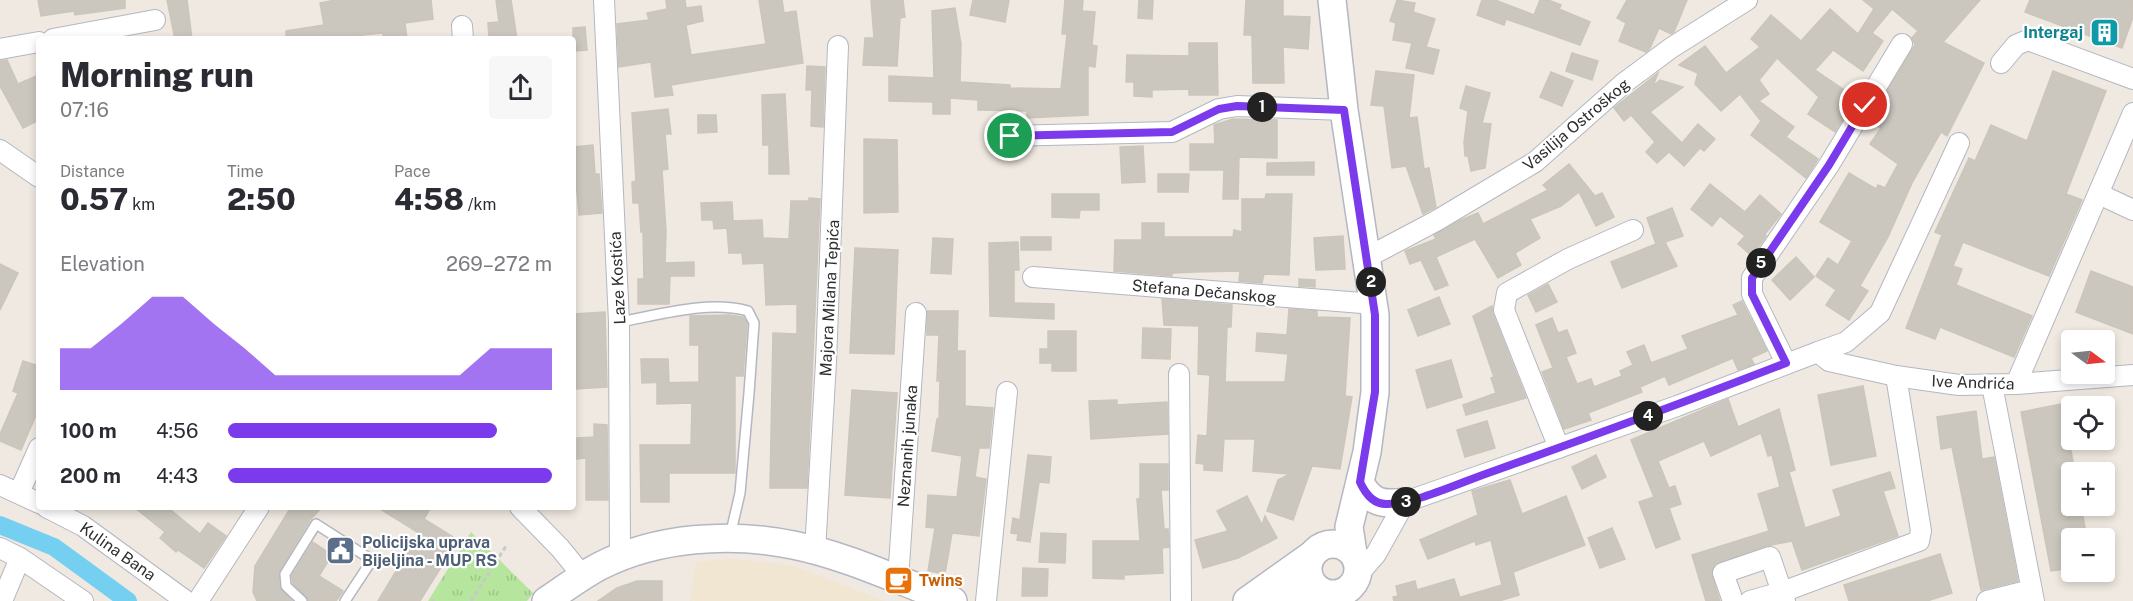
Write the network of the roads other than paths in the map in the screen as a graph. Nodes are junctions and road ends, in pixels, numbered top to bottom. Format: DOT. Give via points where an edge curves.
graph roads {
  1 [pos="604,0"];
  2 [pos="1332,0"];
  3 [pos="1747,0"];
  4 [pos="155,20"];
  5 [pos="69,36"];
  6 [pos="36,43"];
  7 [pos="1902,44"];
  8 [pos="838,46"];
  9 [pos="0,49"];
  10 [pos="2001,63"];
  11 [pos="2133,80"];
  12 [pos="1344,110"];
  13 [pos="2133,113"];
  14 [pos="1010,136"];
  15 [pos="1959,142"];
  16 [pos="0,150"];
  17 [pos="36,175"];
  18 [pos="2099,194"];
  19 [pos="2133,210"];
  20 [pos="1633,230"];
  21 [pos="1368,257"];
  22 [pos="1033,277"];
  23 [pos="1375,304"];
  24 [pos="916,312"];
  25 [pos="619,322"];
  26 [pos="1818,352"];
  27 [pos="1786,363"];
  28 [pos="1179,375"];
  29 [pos="2133,375"];
  30 [pos="1896,376"];
  31 [pos="2016,384"];
  32 [pos="1992,385"];
  33 [pos="1006,392"];
  34 [pos="1559,448"];
  35 [pos="1366,452"];
  36 [pos="36,455"];
  37 [pos="1360,482"];
  38 [pos="0,485"];
  39 [pos="19,493"];
  40 [pos="36,502"];
  41 [pos="1405,502"];
  42 [pos="52,510"];
  43 [pos="257,510"];
  44 [pos="523,510"];
  45 [pos="729,539"];
  46 [pos="0,548"];
  47 [pos="1317,550"];
  48 [pos="815,551"];
  49 [pos="620,557"];
  50 [pos="20,558"];
  51 [pos="1357,574"];
  52 [pos="582,575"];
  53 [pos="898,580"];
  54 [pos="1323,593"];
  55 [pos="2032,595"];
  56 [pos="1784,597"];
  57 [pos="2,601"];
  58 [pos="82,601"];
  59 [pos="186,601"];
  60 [pos="198,601"];
  61 [pos="302,601"];
  62 [pos="345,601"];
  63 [pos="546,601"];
  64 [pos="953,601"];
  65 [pos="986,601"];
  66 [pos="1181,601"];
  67 [pos="1247,601"];
  68 [pos="1266,601"];
  69 [pos="1733,601"];
  70 [pos="1750,601"];
  71 [pos="1987,601"];
  1 -- 25 [label="street, Laze Kostića"];
  2 -- 12 [label="main road"];
  3 -- 21 [label="street, Vasilija Ostroškog" via="1624,83 1535,162"];
  4 -- 5 [label="street"];
  6 -- 9 [label="street"];
  7 -- 27 [label="street" via="1829,165 1752,278 1752,294"];
  8 -- 48 [label="street, Majora Milana Tepića"];
  10 -- 11 [label="street" via="2016,45 2028,40"];
  12 -- 14 [label="street" via="1237,106 1219,109 1172,132"];
  12 -- 21 [label="main road"];
  13 -- 18 [label="street"];
  15 -- 26 [label="street" via="1880,313 1846,342"];
  16 -- 17 [label="street"];
  18 -- 19 [label="street"];
  18 -- 31 [label="street"];
  20 -- 34 [label="street" via="1569,259 1507,294 1504,310"];
  21 -- 23 [label="main road"];
  22 -- 23 [label="street, Stefana Dečanskog"];
  23 -- 35 [label="main road" via="1375,392"];
  24 -- 53 [label="street, Neznanih junaka"];
  25 -- 45 [label="lane" via="690,309 748,311 754,323 749,393 740,493"];
  25 -- 49 [label="street, Laze Kostića"];
  26 -- 27 [label="street"];
  26 -- 30 [label="street, Ive Andrića" via="1829,361"];
  27 -- 34 [label="street"];
  28 -- 66 [label="street"];
  29 -- 31 [label="street, Ive Andrića"];
  30 -- 32 [label="street, Ive Andrića" via="1959,385"];
  30 -- 56 [label="street" via="1921,531 1919,541"];
  31 -- 32 [label="street, Ive Andrića"];
  32 -- 55 [label="street"];
  33 -- 65 [label="street"];
  34 -- 41 [label="street"];
  35 -- 37 [label="main road"];
  35 -- 47 [label="main road"];
  36 -- 39 [label="street"];
  37 -- 41 [label="main road" via="1366,494 1381,503"];
  37 -- 51 [label="main road" via="1349,527"];
  38 -- 39 [label="street"];
  39 -- 40 [label="street"];
  41 -- 51 [label="street" via="1376,554"];
  42 -- 59 [label="street, Kulina Bana" via="83,526"];
  43 -- 60 [label="street"];
  44 -- 52 [label="street"];
  45 -- 48 [label="main road" via="792,544"];
  45 -- 49 [label="main road" via="669,543"];
  46 -- 50 [label="street"];
  47 -- 51 [label="main road" via="1334,544"];
  47 -- 54 [label="main road" via="1309,574"];
  47 -- 67 [label="main road"];
  48 -- 53 [label="main road"];
  49 -- 52 [label="main road"];
  50 -- 57 [label="street"];
  50 -- 58 [label="street"];
  51 -- 54 [label="main road" via="1340,592"];
  52 -- 63 [label="main road"];
  53 -- 64 [label="main road"];
  54 -- 68 [label="main road"];
  55 -- 71 [label="street"];
  56 -- 69 [label="street" via="1770,557 1723,573"];
  56 -- 70 [label="street"];
  61 -- 62 [label="lane" via="286,586 285,574 316,524 372,560"];
}
